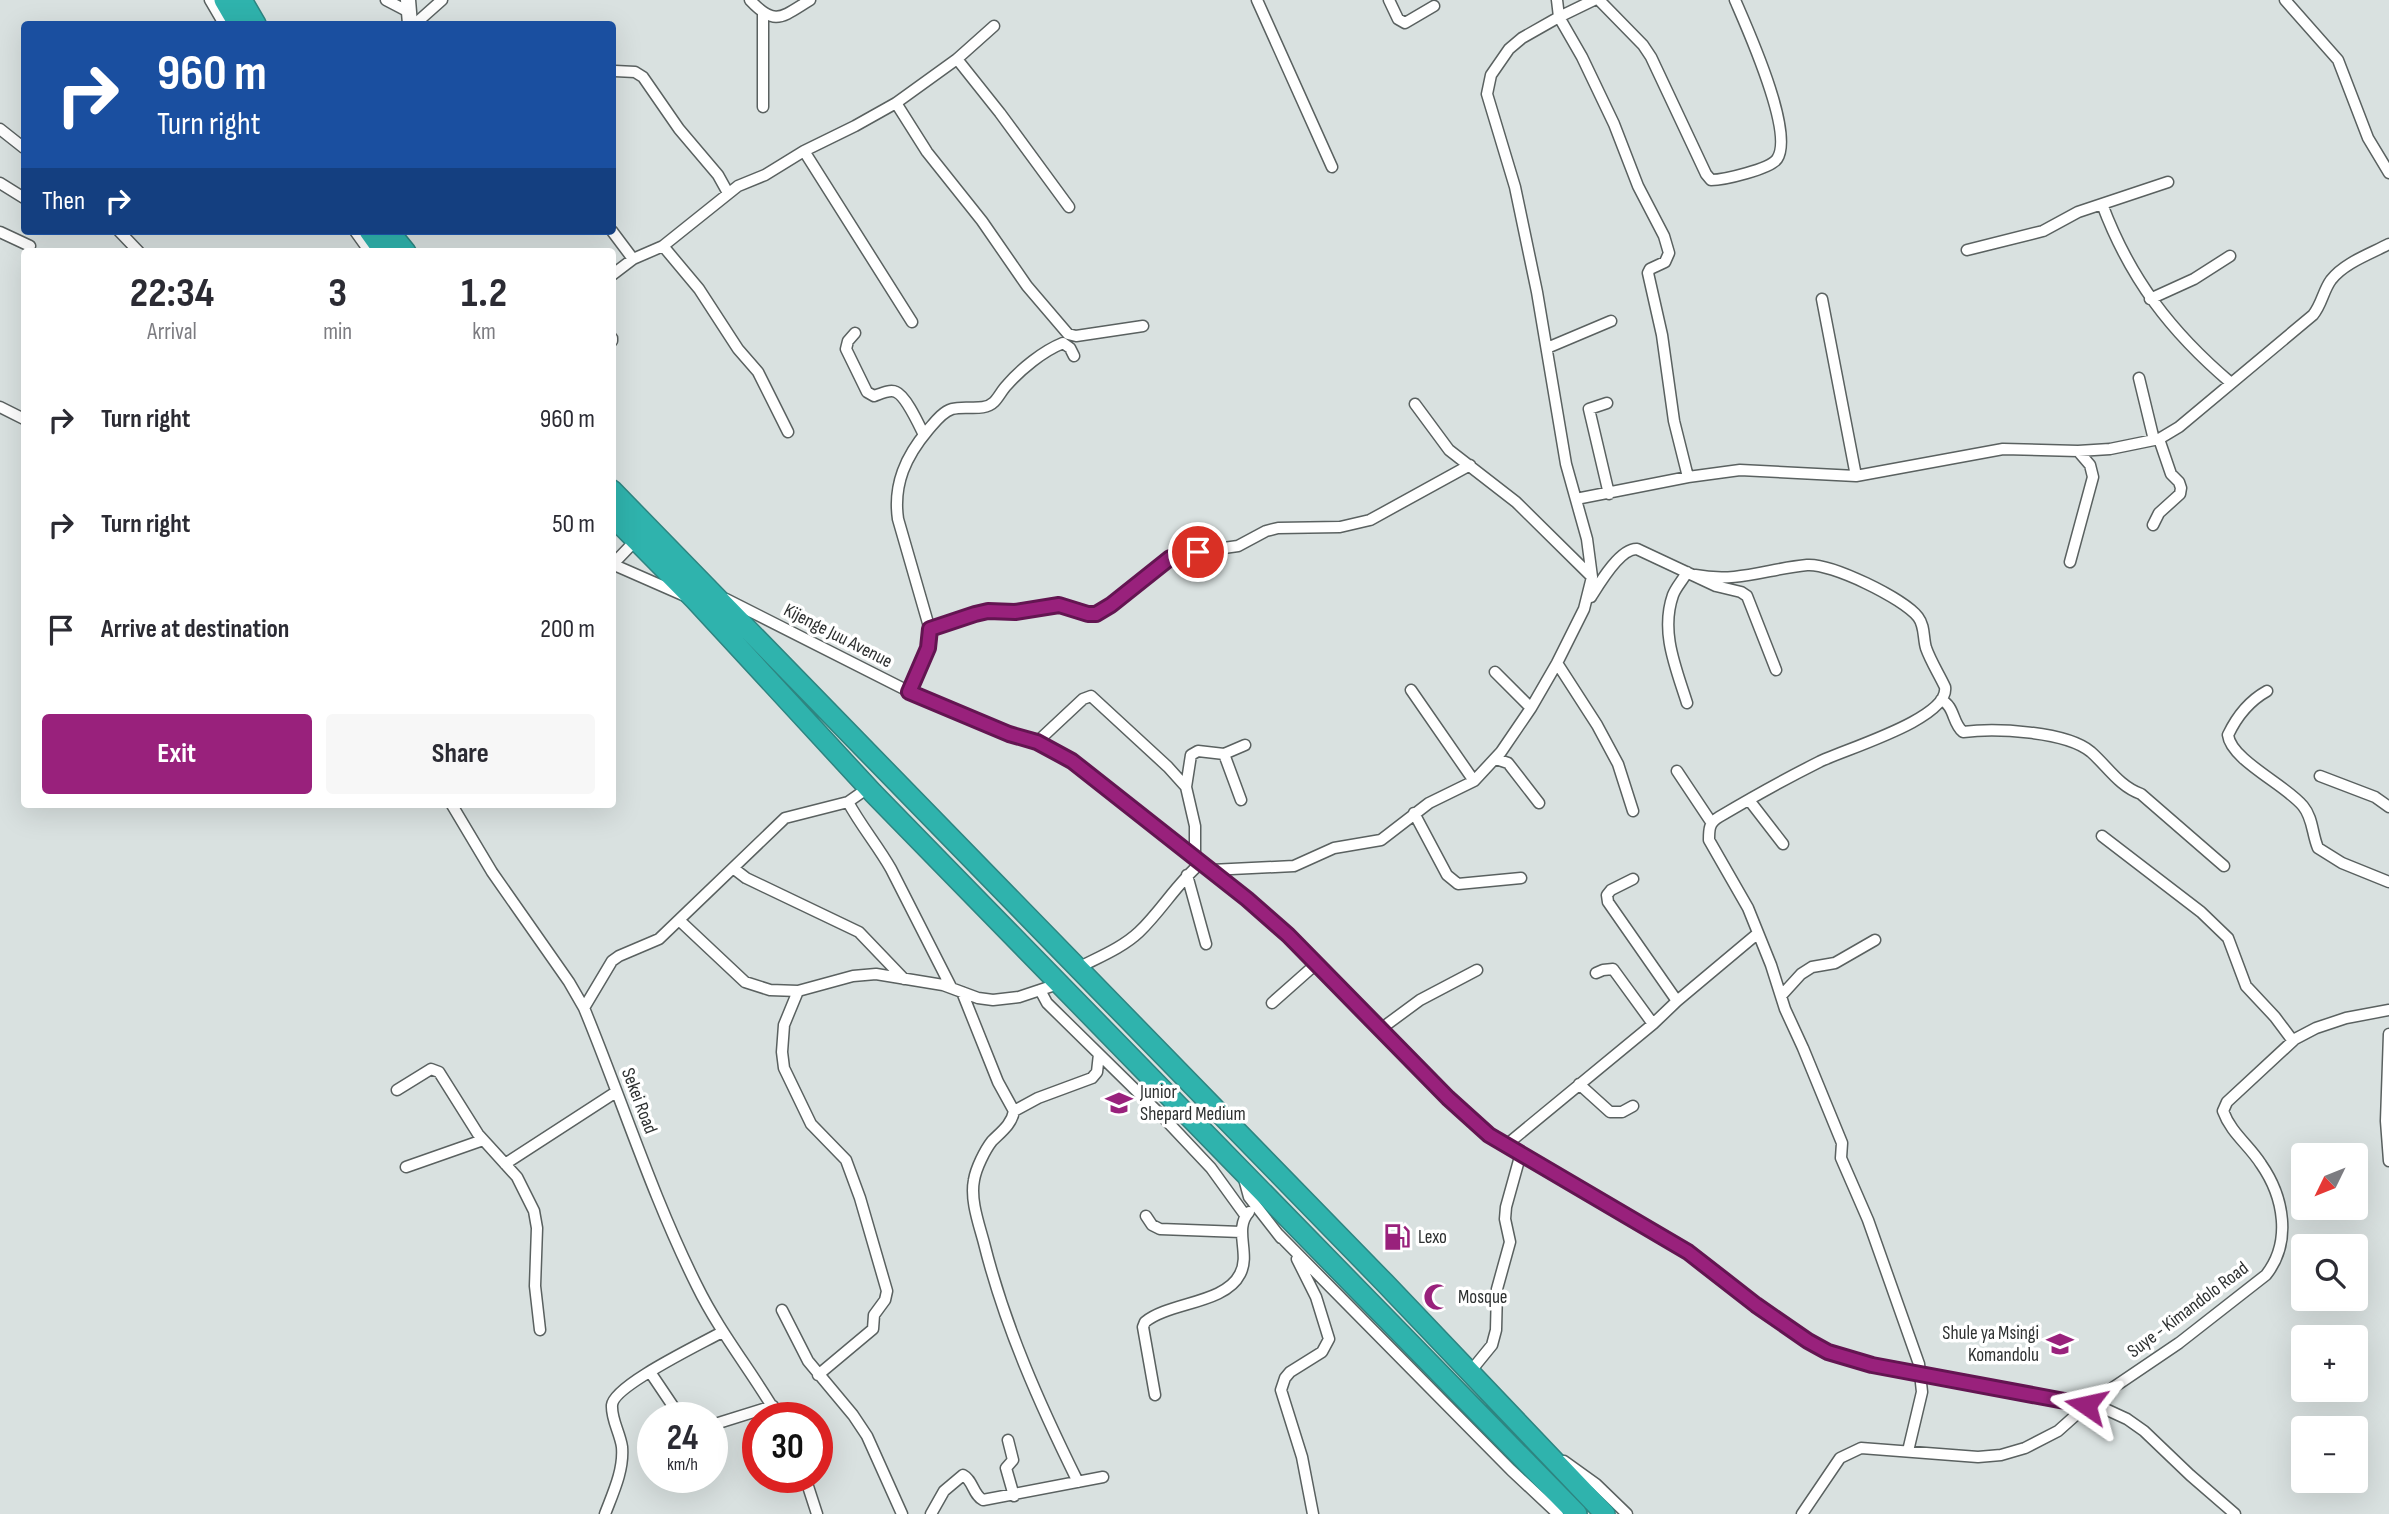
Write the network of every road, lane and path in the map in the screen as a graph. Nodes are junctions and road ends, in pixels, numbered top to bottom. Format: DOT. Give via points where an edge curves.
graph roads {
  1 [pos="210,0"];
  2 [pos="224,0"];
  3 [pos="243,0"];
  4 [pos="386,0"];
  5 [pos="442,0"];
  6 [pos="750,0"];
  7 [pos="810,0"];
  8 [pos="1257,0"];
  9 [pos="1389,0"];
  10 [pos="1557,0"];
  11 [pos="1597,0"];
  12 [pos="1735,0"];
  13 [pos="2285,0"];
  14 [pos="1434,6"];
  15 [pos="763,14"];
  16 [pos="410,15"];
  17 [pos="1559,17"];
  18 [pos="222,21"];
  19 [pos="236,21"];
  20 [pos="254,21"];
  21 [pos="994,26"];
  22 [pos="957,59"];
  23 [pos="616,71"];
  24 [pos="896,103"];
  25 [pos="763,107"];
  26 [pos="0,129"];
  27 [pos="21,146"];
  28 [pos="804,151"];
  29 [pos="1332,167"];
  30 [pos="2389,173"];
  31 [pos="2168,182"];
  32 [pos="0,183"];
  33 [pos="728,193"];
  34 [pos="21,196"];
  35 [pos="2102,204"];
  36 [pos="1069,207"];
  37 [pos="0,232"];
  38 [pos="123,235"];
  39 [pos="362,235"];
  40 [pos="615,235"];
  41 [pos="378,244"];
  42 [pos="2389,244"];
  43 [pos="30,246"];
  44 [pos="663,246"];
  45 [pos="135,248"];
  46 [pos="1967,250"];
  47 [pos="2230,256"];
  48 [pos="633,259"];
  49 [pos="616,272"];
  50 [pos="1822,299"];
  51 [pos="2150,299"];
  52 [pos="912,321"];
  53 [pos="1611,321"];
  54 [pos="1143,326"];
  55 [pos="856,332"];
  56 [pos="1547,348"];
  57 [pos="1074,356"];
  58 [pos="2139,378"];
  59 [pos="2231,383"];
  60 [pos="1606,403"];
  61 [pos="1415,404"];
  62 [pos="0,407"];
  63 [pos="21,418"];
  64 [pos="788,432"];
  65 [pos="924,435"];
  66 [pos="2156,440"];
  67 [pos="2078,451"];
  68 [pos="1470,465"];
  69 [pos="1856,476"];
  70 [pos="1688,477"];
  71 [pos="1609,494"];
  72 [pos="616,495"];
  73 [pos="1576,499"];
  74 [pos="616,520"];
  75 [pos="2153,525"];
  76 [pos="636,540"];
  77 [pos="616,561"];
  78 [pos="2070,562"];
  79 [pos="616,565"];
  80 [pos="1691,573"];
  81 [pos="1592,577"];
  82 [pos="715,593"];
  83 [pos="695,600"];
  84 [pos="1584,609"];
  85 [pos="930,629"];
  86 [pos="1557,663"];
  87 [pos="1776,670"];
  88 [pos="1495,672"];
  89 [pos="1411,690"];
  90 [pos="2267,691"];
  91 [pos="909,692"];
  92 [pos="1941,700"];
  93 [pos="1687,703"];
  94 [pos="1531,708"];
  95 [pos="846,729"];
  96 [pos="1037,742"];
  97 [pos="827,744"];
  98 [pos="1245,746"];
  99 [pos="1224,754"];
  100 [pos="1496,759"];
  101 [pos="1677,771"];
  102 [pos="2320,776"];
  103 [pos="894,777"];
  104 [pos="1474,781"];
  105 [pos="1186,787"];
  106 [pos="870,791"];
  107 [pos="1241,800"];
  108 [pos="1749,800"];
  109 [pos="848,802"];
  110 [pos="1539,803"];
  111 [pos="2389,807"];
  112 [pos="454,808"];
  113 [pos="1633,811"];
  114 [pos="1414,813"];
  115 [pos="1711,822"];
  116 [pos="2102,836"];
  117 [pos="1783,844"];
  118 [pos="1202,863"];
  119 [pos="2224,866"];
  120 [pos="733,868"];
  121 [pos="1187,875"];
  122 [pos="1521,878"];
  123 [pos="1633,879"];
  124 [pos="2389,883"];
  125 [pos="679,920"];
  126 [pos="1757,933"];
  127 [pos="1875,940"];
  128 [pos="1206,944"];
  129 [pos="1316,964"];
  130 [pos="1078,968"];
  131 [pos="1477,970"];
  132 [pos="1596,973"];
  133 [pos="904,979"];
  134 [pos="1049,987"];
  135 [pos="956,989"];
  136 [pos="799,991"];
  137 [pos="1781,996"];
  138 [pos="1676,1001"];
  139 [pos="1272,1003"];
  140 [pos="584,1008"];
  141 [pos="2389,1010"];
  142 [pos="1653,1024"];
  143 [pos="1382,1028"];
  144 [pos="2389,1034"];
  145 [pos="2293,1041"];
  146 [pos="1098,1054"];
  147 [pos="1579,1084"];
  148 [pos="397,1090"];
  149 [pos="616,1092"];
  150 [pos="1633,1106"];
  151 [pos="1014,1111"];
  152 [pos="483,1140"];
  153 [pos="1505,1146"];
  154 [pos="1521,1153"];
  155 [pos="2389,1161"];
  156 [pos="505,1164"];
  157 [pos="406,1167"];
  158 [pos="1243,1172"];
  159 [pos="1254,1206"];
  160 [pos="1245,1215"];
  161 [pos="1146,1216"];
  162 [pos="1241,1232"];
  163 [pos="1278,1234"];
  164 [pos="782,1310"];
  165 [pos="541,1329"];
  166 [pos="722,1332"];
  167 [pos="650,1372"];
  168 [pos="1470,1373"];
  169 [pos="1921,1374"];
  170 [pos="818,1375"];
  171 [pos="1155,1395"];
  172 [pos="670,1402"];
  173 [pos="770,1402"];
  174 [pos="2086,1405"];
  175 [pos="1531,1436"];
  176 [pos="1008,1440"];
  177 [pos="1908,1451"];
  178 [pos="1102,1478"];
  179 [pos="1078,1482"];
  180 [pos="810,1493"];
  181 [pos="1014,1496"];
  182 [pos="605,1514"];
  183 [pos="817,1514"];
  184 [pos="902,1514"];
  185 [pos="931,1514"];
  186 [pos="1313,1514"];
  187 [pos="1558,1514"];
  188 [pos="1577,1514"];
  189 [pos="1605,1514"];
  190 [pos="1627,1514"];
  191 [pos="1802,1514"];
  192 [pos="2235,1514"];
  1 -- 18 [label="street"];
  2 -- 19 [label="highway"];
  3 -- 20 [label="highway"];
  4 -- 16 [label="street"];
  5 -- 16 [label="street"];
  6 -- 15 [label="street"];
  7 -- 15 [label="street" via="781,16"];
  8 -- 29 [label="street"];
  9 -- 14 [label="street" via="1405,23"];
  10 -- 17 [label="street"];
  11 -- 12 [label="street" via="1643,45 1706,174 1719,180 1767,165 1779,152 1772,90"];
  11 -- 17 [label="street"];
  13 -- 30 [label="street" via="2338,60 2368,138"];
  15 -- 25 [label="street"];
  17 -- 56 [label="street" via="1509,49 1487,84 1490,108 1516,187"];
  17 -- 70 [label="street" via="1614,124 1669,253 1665,262 1648,273"];
  21 -- 22 [label="street"];
  22 -- 24 [label="street"];
  22 -- 36 [label="street"];
  23 -- 33 [label="street" via="643,77"];
  24 -- 28 [label="street"];
  24 -- 54 [label="street" via="1027,286 1068,334"];
  26 -- 27 [label="street"];
  28 -- 33 [label="street"];
  28 -- 52 [label="street"];
  31 -- 35 [label="street"];
  32 -- 34 [label="street"];
  33 -- 44 [label="street"];
  35 -- 46 [label="street" via="2043,231"];
  35 -- 51 [label="street" via="2114,236"];
  37 -- 43 [label="street"];
  38 -- 45 [label="street"];
  39 -- 41 [label="street"];
  40 -- 48 [label="street"];
  42 -- 59 [label="street" via="2334,276 2319,308"];
  44 -- 48 [label="street"];
  44 -- 64 [label="street" via="758,372"];
  47 -- 51 [label="street"];
  48 -- 49 [label="street"];
  50 -- 69 [label="street"];
  51 -- 59 [label="street" via="2201,358"];
  53 -- 56 [label="street"];
  55 -- 65 [label="street" via="846,349 867,392 874,396 897,392"];
  56 -- 73 [label="street"];
  57 -- 65 [label="street" via="1063,343 1051,348 1009,383 993,403 951,409"];
  58 -- 66 [label="street"];
  59 -- 66 [label="street" via="2179,427"];
  60 -- 71 [label="street" via="1589,409"];
  61 -- 68 [label="street" via="1450,450"];
  62 -- 63 [label="street"];
  65 -- 85 [label="street" via="905,463 896,504"];
  66 -- 67 [label="street"];
  66 -- 75 [label="street" via="2181,488"];
  67 -- 69 [label="street" via="2003,449"];
  67 -- 78 [label="street" via="2093,477"];
  68 -- 81 [label="street" via="1538,521"];
  68 -- 85 [label="street" via="1370,520 1339,527 1279,528 1238,546 1170,558 1096,614 1059,605 988,611"];
  69 -- 70 [label="street" via="1740,470"];
  70 -- 71 [label="street"];
  71 -- 73 [label="street"];
  72 -- 82 [label="highway"];
  73 -- 81 [label="street"];
  74 -- 76 [label="highway"];
  76 -- 77 [label="street"];
  76 -- 83 [label="highway"];
  79 -- 83 [label="street"];
  80 -- 84 [label="street" via="1631,549 1604,576"];
  80 -- 87 [label="street" via="1749,598"];
  80 -- 92 [label="street" via="1729,578 1812,565 1879,589 1919,618 1928,652 1945,687"];
  80 -- 93 [label="street" via="1674,594 1667,628"];
  81 -- 84 [label="street"];
  82 -- 91 [label="street, Kijenge Juu Avenue"];
  82 -- 95 [label="highway"];
  83 -- 97 [label="highway"];
  84 -- 86 [label="street"];
  85 -- 91 [label="street" via="928,648"];
  86 -- 94 [label="street"];
  86 -- 113 [label="street" via="1613,754"];
  88 -- 94 [label="street"];
  89 -- 104 [label="street"];
  90 -- 124 [label="street" via="2242,712 2228,735 2229,743 2304,807 2318,848"];
  91 -- 96 [label="street, Kijenge Juu Avenue"];
  92 -- 108 [label="street" via="1898,731 1828,758"];
  92 -- 119 [label="street" via="1950,706 1963,732 2001,729 2079,744"];
  94 -- 100 [label="street"];
  95 -- 97 [label="highway"];
  95 -- 103 [label="highway"];
  96 -- 105 [label="street" via="1091,696"];
  96 -- 118 [label="street, Kijenge Juu Avenue" via="1083,768"];
  97 -- 106 [label="highway"];
  98 -- 99 [label="street"];
  99 -- 105 [label="street" via="1193,752"];
  99 -- 107 [label="street"];
  100 -- 104 [label="street"];
  100 -- 110 [label="street" via="1508,764"];
  101 -- 115 [label="street"];
  102 -- 111 [label="street"];
  103 -- 106 [label="highway"];
  103 -- 130 [label="highway"];
  104 -- 114 [label="street"];
  105 -- 118 [label="street"];
  106 -- 109 [label="street"];
  106 -- 134 [label="highway"];
  108 -- 115 [label="street"];
  108 -- 117 [label="street"];
  109 -- 120 [label="street" via="787,817"];
  109 -- 135 [label="street" via="891,869"];
  112 -- 140 [label="street, Sekei Road"];
  114 -- 118 [label="street" via="1381,840 1334,848 1294,866"];
  114 -- 122 [label="street" via="1447,874 1458,884"];
  115 -- 126 [label="street" via="1709,840"];
  116 -- 145 [label="street" via="2228,938 2246,986"];
  118 -- 121 [label="street"];
  118 -- 129 [label="street, Kijenge Juu Avenue"];
  120 -- 125 [label="street"];
  120 -- 133 [label="street" via="859,932"];
  121 -- 128 [label="street"];
  121 -- 130 [label="street" via="1138,933"];
  123 -- 138 [label="street" via="1611,890 1608,902"];
  125 -- 136 [label="street" via="745,982 770,990"];
  125 -- 140 [label="street" via="659,939 612,961"];
  126 -- 137 [label="street"];
  126 -- 138 [label="street"];
  127 -- 137 [label="street" via="1835,963 1812,967"];
  129 -- 139 [label="street"];
  129 -- 143 [label="street, Kijenge Juu Avenue"];
  130 -- 168 [label="highway"];
  131 -- 143 [label="street" via="1420,1000"];
  132 -- 142 [label="street" via="1613,969"];
  133 -- 135 [label="street"];
  133 -- 136 [label="street" via="864,974"];
  134 -- 135 [label="street" via="993,1000"];
  134 -- 146 [label="street" via="1047,1003"];
  134 -- 158 [label="highway"];
  135 -- 151 [label="street"];
  136 -- 170 [label="street" via="784,1025 784,1068 811,1124 846,1160 887,1291 873,1329"];
  137 -- 169 [label="street" via="1842,1143 1841,1158 1868,1220"];
  138 -- 142 [label="street"];
  140 -- 149 [label="street, Sekei Road"];
  141 -- 145 [label="street, Suye - Kimandolo Road" via="2346,1018"];
  142 -- 147 [label="street"];
  143 -- 153 [label="street, Kijenge Juu Avenue" via="1471,1121"];
  144 -- 155 [label="street"];
  145 -- 174 [label="street, Suye - Kimandolo Road" via="2227,1102 2223,1111 2274,1190 2283,1218 2281,1249 2274,1265 2179,1343"];
  146 -- 151 [label="street" via="1093,1078"];
  146 -- 160 [label="street" via="1162,1115"];
  147 -- 150 [label="street" via="1610,1112"];
  147 -- 153 [label="street"];
  148 -- 152 [label="street" via="436,1069"];
  149 -- 156 [label="street"];
  149 -- 166 [label="street, Sekei Road" via="680,1250"];
  151 -- 179 [label="street" via="980,1164 974,1181 975,1205 998,1297"];
  152 -- 156 [label="street"];
  152 -- 157 [label="street"];
  153 -- 154 [label="street, Kijenge Juu Avenue"];
  154 -- 168 [label="street" via="1506,1207 1510,1242 1497,1289 1494,1337"];
  154 -- 169 [label="street, Kijenge Juu Avenue" via="1688,1252 1808,1341 1846,1359"];
  156 -- 165 [label="street" via="534,1211"];
  158 -- 159 [label="street"];
  158 -- 188 [label="highway"];
  159 -- 160 [label="street"];
  159 -- 163 [label="street"];
  160 -- 162 [label="street"];
  161 -- 162 [label="street" via="1160,1229"];
  162 -- 171 [label="street" via="1245,1260 1234,1282 1144,1321"];
  163 -- 186 [label="street" via="1310,1280 1329,1339 1322,1352 1290,1372 1281,1390"];
  163 -- 187 [label="street"];
  164 -- 170 [label="street"];
  166 -- 167 [label="street"];
  166 -- 173 [label="street, Sekei Road"];
  167 -- 172 [label="street"];
  167 -- 182 [label="street" via="625,1386 614,1399 622,1464"];
  168 -- 175 [label="highway"];
  169 -- 174 [label="street, Kijenge Juu Avenue"];
  169 -- 177 [label="street" via="1922,1392"];
  170 -- 184 [label="street" via="867,1436"];
  174 -- 177 [label="street, Suye - Kimandolo Road" via="2058,1431 2001,1455"];
  174 -- 192 [label="street, Kijenge Juu Avenue" via="2101,1407 2144,1431"];
  175 -- 189 [label="highway"];
  175 -- 190 [label="street" via="1596,1484"];
  176 -- 181 [label="street" via="1013,1460 1006,1468"];
  177 -- 191 [label="street, Suye - Kimandolo Road" via="1861,1448 1840,1458"];
  178 -- 179 [label="street"];
  179 -- 181 [label="street"];
  180 -- 183 [label="street"];
  181 -- 185 [label="street" via="981,1500 963,1475 944,1491"];
}
